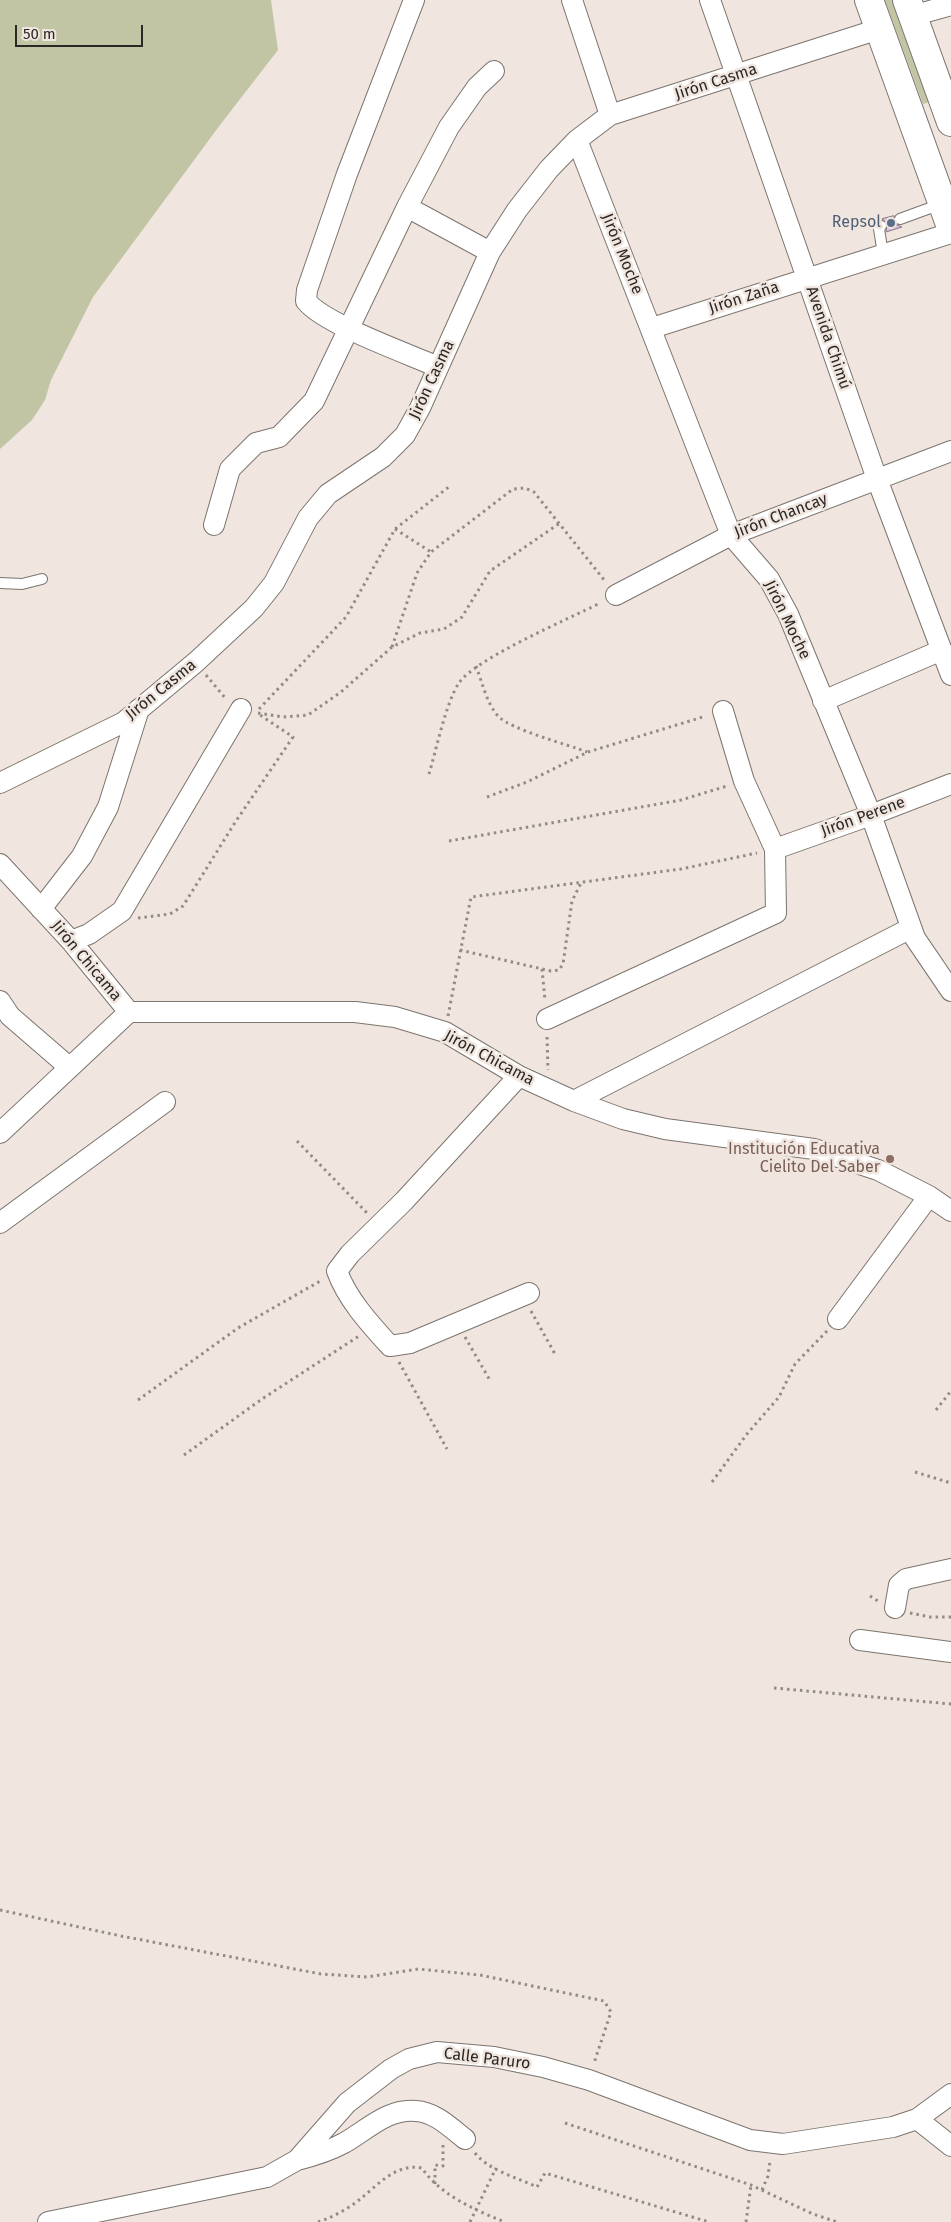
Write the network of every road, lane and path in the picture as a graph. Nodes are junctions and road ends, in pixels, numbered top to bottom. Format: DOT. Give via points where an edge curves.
graph roads {
  1 [pos="414,0"];
  2 [pos="572,0"];
  3 [pos="710,0"];
  4 [pos="869,0"];
  5 [pos="951,5"];
  6 [pos="910,8"];
  7 [pos="879,29"];
  8 [pos="494,71"];
  9 [pos="736,76"];
  10 [pos="610,115"];
  11 [pos="951,122"];
  12 [pos="917,134"];
  13 [pos="577,140"];
  14 [pos="407,207"];
  15 [pos="947,216"];
  16 [pos="900,218"];
  17 [pos="881,226"];
  18 [pos="951,233"];
  19 [pos="490,252"];
  20 [pos="883,254"];
  21 [pos="807,278"];
  22 [pos="348,328"];
  23 [pos="652,328"];
  24 [pos="438,367"];
  25 [pos="951,451"];
  26 [pos="877,479"];
  27 [pos="450,486"];
  28 [pos="560,523"];
  29 [pos="214,526"];
  30 [pos="395,529"];
  31 [pos="731,535"];
  32 [pos="431,552"];
  33 [pos="42,579"];
  34 [pos="0,583"];
  35 [pos="616,595"];
  36 [pos="392,647"];
  37 [pos="942,650"];
  38 [pos="196,662"];
  39 [pos="476,666"];
  40 [pos="951,675"];
  41 [pos="823,700"];
  42 [pos="139,709"];
  43 [pos="248,711"];
  44 [pos="723,711"];
  45 [pos="588,752"];
  46 [pos="429,774"];
  47 [pos="744,781"];
  48 [pos="0,783"];
  49 [pos="951,784"];
  50 [pos="487,797"];
  51 [pos="871,815"];
  52 [pos="449,841"];
  53 [pos="775,849"];
  54 [pos="0,864"];
  55 [pos="582,882"];
  56 [pos="41,909"];
  57 [pos="107,922"];
  58 [pos="911,928"];
  59 [pos="71,942"];
  60 [pos="460,950"];
  61 [pos="951,991"];
  62 [pos="0,1001"];
  63 [pos="129,1012"];
  64 [pos="547,1019"];
  65 [pos="445,1032"];
  66 [pos="69,1067"];
  67 [pos="519,1076"];
  68 [pos="574,1101"];
  69 [pos="166,1102"];
  70 [pos="0,1133"];
  71 [pos="297,1141"];
  72 [pos="929,1196"];
  73 [pos="951,1211"];
  74 [pos="0,1223"];
  75 [pos="379,1226"];
  76 [pos="337,1271"];
  77 [pos="526,1295"];
  78 [pos="838,1319"];
  79 [pos="458,1324"];
  80 [pos="372,1327"];
  81 [pos="390,1346"];
  82 [pos="555,1354"];
  83 [pos="491,1382"];
  84 [pos="951,1391"];
  85 [pos="138,1400"];
  86 [pos="936,1410"];
  87 [pos="447,1449"];
  88 [pos="184,1455"];
  89 [pos="916,1472"];
  90 [pos="712,1482"];
  91 [pos="951,1484"];
  92 [pos="951,1569"];
  93 [pos="895,1608"];
  94 [pos="860,1640"];
  95 [pos="951,1652"];
  96 [pos="774,1688"];
  97 [pos="951,1704"];
  98 [pos="0,1910"];
  99 [pos="589,2080"];
  100 [pos="951,2094"];
  101 [pos="917,2119"];
  102 [pos="565,2123"];
  103 [pos="772,2143"];
  104 [pos="463,2146"];
  105 [pos="951,2146"];
  106 [pos="479,2159"];
  107 [pos="297,2160"];
  108 [pos="496,2168"];
  109 [pos="436,2185"];
  110 [pos="751,2185"];
  111 [pos="762,2190"];
  112 [pos="476,2210"];
  113 [pos="335,2216"];
  114 [pos="48,2222"];
  115 [pos="318,2222"];
  116 [pos="335,2222"];
  117 [pos="470,2222"];
  118 [pos="505,2222"];
  119 [pos="709,2222"];
  120 [pos="746,2222"];
  121 [pos="837,2222"];
  1 -- 22 [label="street" via="347,174 307,290 306,301 312,308"];
  2 -- 10 [label="street"];
  3 -- 9 [label="street, Avenida Chimú"];
  4 -- 7 [label="main road"];
  5 -- 6 [label="street"];
  6 -- 11 [label="main road"];
  7 -- 9 [label="street, Jirón Casma"];
  7 -- 12 [label="main road"];
  8 -- 14 [label="street" via="449,127"];
  9 -- 10 [label="street, Jirón Casma"];
  9 -- 21 [label="street, Avenida Chimú"];
  10 -- 13 [label="street, Jirón Casma"];
  11 -- 12 [label="main road"];
  12 -- 15 [label="main road"];
  13 -- 19 [label="street, Jirón Casma" via="517,210"];
  13 -- 23 [label="street, Jirón Moche"];
  14 -- 19 [label="street"];
  14 -- 22 [label="street"];
  15 -- 16 [label="lane"];
  17 -- 20 [label="lane"];
  18 -- 20 [label="street, Jirón Zaña"];
  19 -- 24 [label="street, Jirón Casma"];
  20 -- 21 [label="street, Jirón Zaña"];
  21 -- 23 [label="street, Jirón Zaña"];
  21 -- 26 [label="street, Avenida Chimú"];
  22 -- 24 [label="street"];
  22 -- 29 [label="street" via="314,401 279,437 256,443 230,469"];
  23 -- 31 [label="street, Jirón Moche"];
  24 -- 38 [label="street, Jirón Casma" via="405,435 383,457 328,494 308,518 274,583 254,608"];
  25 -- 26 [label="street, Jirón Chancay"];
  26 -- 31 [label="street, Jirón Chancay"];
  26 -- 37 [label="street, Avenida Chimú"];
  27 -- 30 [label="path"];
  28 -- 32 [label="path" via="534,492 526,488 513,489"];
  28 -- 35 [label="path"];
  28 -- 36 [label="path" via="490,571 462,617 444,629 420,633"];
  30 -- 32 [label="path"];
  30 -- 43 [label="path" via="346,617"];
  31 -- 35 [label="street, Jirón Chancay"];
  31 -- 41 [label="street, Jirón Moche" via="769,579 788,614"];
  32 -- 36 [label="path" via="418,573"];
  33 -- 34 [label="lane" via="22,584"];
  35 -- 39 [label="path"];
  36 -- 43 [label="path" via="342,692 308,715 283,717"];
  37 -- 40 [label="street, Avenida Chimú"];
  37 -- 41 [label="street"];
  38 -- 42 [label="street, Jirón Casma"];
  38 -- 43 [label="path" via="230,704"];
  39 -- 45 [label="path" via="498,716 510,724"];
  39 -- 46 [label="path" via="458,684"];
  41 -- 51 [label="street, Jirón Moche"];
  42 -- 48 [label="street, Jirón Casma" via="124,722"];
  42 -- 56 [label="street" via="108,807 82,856"];
  43 -- 57 [label="street" via="122,911"];
  43 -- 57 [label="path" via="294,737 183,906 170,914"];
  44 -- 45 [label="path"];
  44 -- 47 [label="street"];
  45 -- 50 [label="path" via="527,782"];
  47 -- 52 [label="path" via="682,800"];
  47 -- 53 [label="street"];
  49 -- 51 [label="street, Jirón Perene"];
  51 -- 53 [label="street, Jirón Perene"];
  51 -- 58 [label="street, Jirón Moche"];
  53 -- 55 [label="path" via="681,869"];
  53 -- 64 [label="street" via="776,913"];
  54 -- 56 [label="street, Jirón Chicama"];
  55 -- 60 [label="path" via="470,896"];
  55 -- 60 [label="path" via="572,901 563,964 559,970 551,971"];
  56 -- 59 [label="street, Jirón Chicama"];
  57 -- 59 [label="street"];
  58 -- 61 [label="street, Jirón Moche"];
  58 -- 68 [label="street"];
  59 -- 63 [label="street, Jirón Chicama"];
  60 -- 65 [label="path"];
  62 -- 66 [label="street" via="10,1016"];
  63 -- 65 [label="street, Jirón Chicama" via="356,1012 395,1017"];
  63 -- 66 [label="street"];
  65 -- 67 [label="street, Jirón Chicama"];
  66 -- 70 [label="street"];
  67 -- 68 [label="street, Jirón Chicama"];
  67 -- 75 [label="street"];
  68 -- 72 [label="street, Jirón Chicama" via="623,1119 665,1129 814,1149 878,1170"];
  69 -- 74 [label="street"];
  71 -- 75 [label="path"];
  72 -- 73 [label="street, Jirón Chicama"];
  72 -- 78 [label="street"];
  75 -- 76 [label="street"];
  76 -- 80 [label="street"];
  76 -- 85 [label="path" via="238,1328"];
  77 -- 79 [label="street"];
  77 -- 82 [label="path"];
  78 -- 90 [label="path" via="795,1364 779,1397"];
  79 -- 81 [label="street" via="410,1343"];
  79 -- 83 [label="path"];
  80 -- 81 [label="street"];
  80 -- 88 [label="path"];
  81 -- 87 [label="path"];
  84 -- 86 [label="path"];
  89 -- 91 [label="path"];
  92 -- 93 [label="street" via="906,1579 899,1585"];
  94 -- 95 [label="street"];
  96 -- 97 [label="path"];
  98 -- 99 [label="path" via="321,1974 367,1977 418,1969 471,1974 604,2001 611,2012"];
  99 -- 103 [label="street, Calle Paruro" via="750,2140"];
  99 -- 107 [label="street, Calle Paruro" via="494,2057 437,2052 409,2059 391,2068 347,2103"];
  100 -- 101 [label="street, Calle Paruro"];
  101 -- 103 [label="street, Calle Paruro" via="892,2127"];
  101 -- 105 [label="street"];
  102 -- 110 [label="path"];
  103 -- 111 [label="path" via="768,2176"];
  104 -- 106 [label="path"];
  104 -- 106 [label="path"];
  104 -- 107 [label="street" via="440,2119 417,2111 390,2113 342,2144"];
  104 -- 109 [label="path" via="443,2141 443,2166 435,2165"];
  106 -- 108 [label="path"];
  107 -- 114 [label="street, Calle Paruro" via="267,2177"];
  108 -- 112 [label="path"];
  108 -- 119 [label="path" via="538,2187 544,2173"];
  109 -- 112 [label="path"];
  109 -- 113 [label="path" via="422,2168 391,2173"];
  110 -- 111 [label="path"];
  110 -- 120 [label="path"];
  111 -- 121 [label="path"];
  112 -- 117 [label="path"];
  112 -- 118 [label="path"];
  113 -- 115 [label="path"];
  113 -- 116 [label="path"];
}
